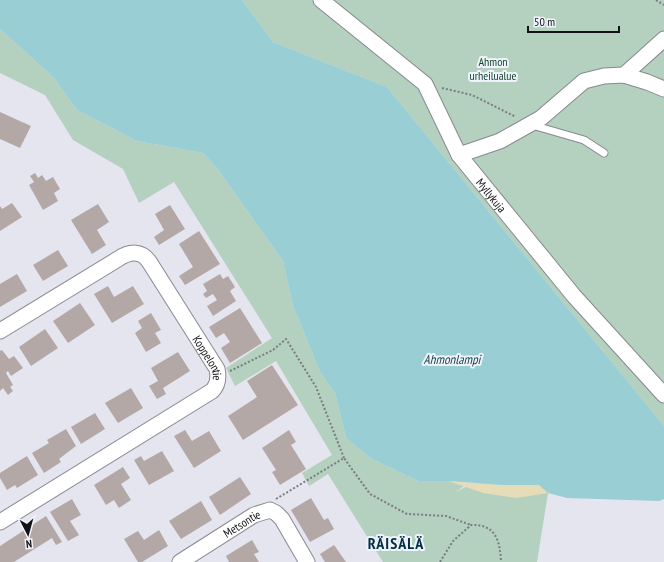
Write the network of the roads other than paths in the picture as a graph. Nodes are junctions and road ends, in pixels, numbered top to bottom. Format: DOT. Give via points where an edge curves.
graph roads {
  1 [pos="321,0"];
  2 [pos="664,40"];
  3 [pos="624,76"];
  4 [pos="664,89"];
  5 [pos="530,124"];
  6 [pos="604,153"];
  7 [pos="459,155"];
  8 [pos="0,331"];
  9 [pos="664,395"];
  10 [pos="0,522"];
  11 [pos="180,562"];
  12 [pos="307,562"];
  1 -- 7 [label="street, Myllykuja" via="425,84"];
  2 -- 3 [label="street"];
  3 -- 4 [label="street"];
  3 -- 5 [label="street" via="604,76 584,81 542,118"];
  5 -- 6 [label="lane" via="584,140"];
  5 -- 7 [label="street" via="500,141"];
  7 -- 9 [label="street, Myllykuja" via="574,296"];
  8 -- 10 [label="street, Koppelontie" via="118,258 137,253 150,263 219,376 212,392"];
  11 -- 12 [label="street, Metsontie" via="266,510 279,516"];
}
